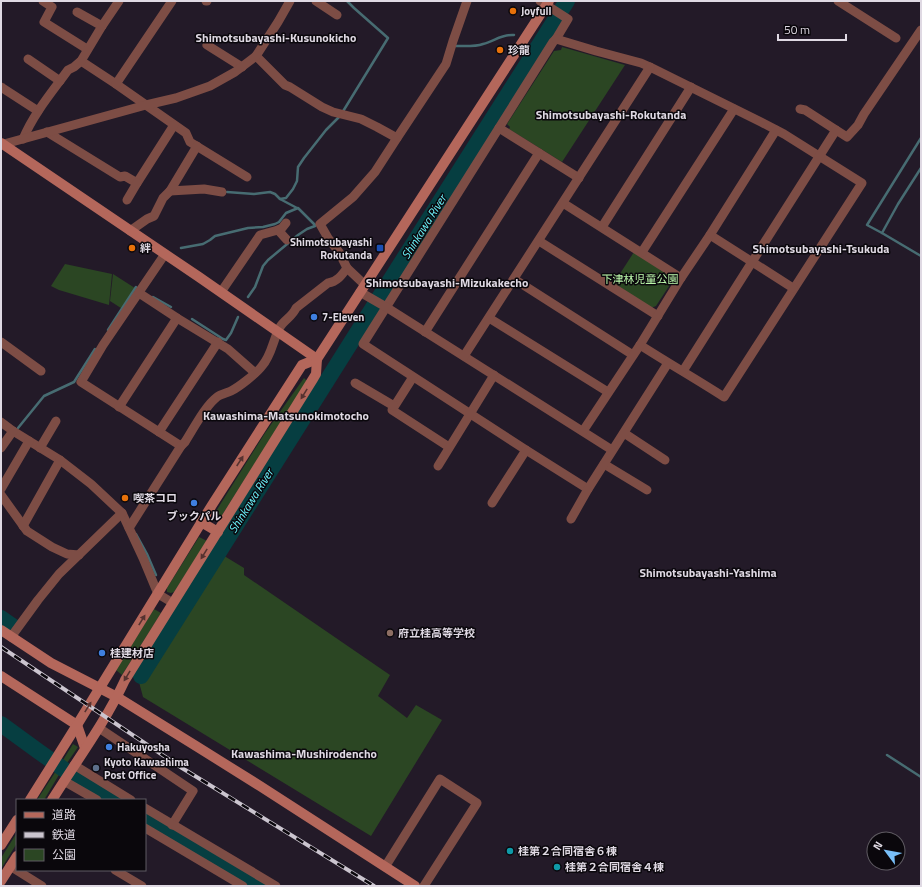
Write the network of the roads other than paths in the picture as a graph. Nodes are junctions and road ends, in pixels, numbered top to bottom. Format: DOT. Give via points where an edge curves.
graph roads {
  1 [pos="43,1"];
  2 [pos="119,1"];
  3 [pos="172,1"];
  4 [pos="290,1"];
  5 [pos="316,1"];
  6 [pos="467,1"];
  7 [pos="838,1"];
  8 [pos="548,4"];
  9 [pos="77,12"];
  10 [pos="337,16"];
  11 [pos="102,26"];
  12 [pos="921,30"];
  13 [pos="211,38"];
  14 [pos="896,38"];
  15 [pos="556,39"];
  16 [pos="87,50"];
  17 [pos="256,56"];
  18 [pos="28,59"];
  19 [pos="81,61"];
  20 [pos="242,67"];
  21 [pos="650,67"];
  22 [pos="60,81"];
  23 [pos="116,84"];
  24 [pos="1,87"];
  25 [pos="691,87"];
  26 [pos="146,105"];
  27 [pos="800,108"];
  28 [pos="734,109"];
  29 [pos="38,111"];
  30 [pos="174,125"];
  31 [pos="499,128"];
  32 [pos="776,130"];
  33 [pos="836,130"];
  34 [pos="47,132"];
  35 [pos="397,138"];
  36 [pos="23,139"];
  37 [pos="2,144"];
  38 [pos="197,146"];
  39 [pos="539,153"];
  40 [pos="819,157"];
  41 [pos="247,177"];
  42 [pos="579,178"];
  43 [pos="137,183"];
  44 [pos="170,191"];
  45 [pos="222,192"];
  46 [pos="127,200"];
  47 [pos="563,203"];
  48 [pos="286,224"];
  49 [pos="602,227"];
  50 [pos="278,230"];
  51 [pos="130,231"];
  52 [pos="710,235"];
  53 [pos="287,240"];
  54 [pos="539,241"];
  55 [pos="642,252"];
  56 [pos="165,254"];
  57 [pos="752,262"];
  58 [pos="347,268"];
  59 [pos="681,278"];
  60 [pos="514,279"];
  61 [pos="793,288"];
  62 [pos="362,289"];
  63 [pos="221,292"];
  64 [pos="139,293"];
  65 [pos="384,306"];
  66 [pos="658,316"];
  67 [pos="177,318"];
  68 [pos="489,318"];
  69 [pos="278,331"];
  70 [pos="425,332"];
  71 [pos="1,342"];
  72 [pos="218,342"];
  73 [pos="640,345"];
  74 [pos="633,355"];
  75 [pos="464,356"];
  76 [pos="317,358"];
  77 [pos="668,363"];
  78 [pos="42,371"];
  79 [pos="683,371"];
  80 [pos="255,373"];
  81 [pos="494,375"];
  82 [pos="413,377"];
  83 [pos="355,383"];
  84 [pos="608,392"];
  85 [pos="394,406"];
  86 [pos="119,407"];
  87 [pos="469,414"];
  88 [pos="56,421"];
  89 [pos="1,422"];
  90 [pos="13,431"];
  91 [pos="583,431"];
  92 [pos="159,432"];
  93 [pos="624,433"];
  94 [pos="29,441"];
  95 [pos="181,446"];
  96 [pos="449,447"];
  97 [pos="1,448"];
  98 [pos="40,448"];
  99 [pos="526,450"];
  100 [pos="612,450"];
  101 [pos="60,460"];
  102 [pos="666,460"];
  103 [pos="604,464"];
  104 [pos="438,466"];
  105 [pos="1,489"];
  106 [pos="588,489"];
  107 [pos="647,490"];
  108 [pos="1,495"];
  109 [pos="492,503"];
  110 [pos="122,512"];
  111 [pos="571,519"];
  112 [pos="201,522"];
  113 [pos="23,526"];
  114 [pos="129,528"];
  115 [pos="218,532"];
  116 [pos="79,555"];
  117 [pos="158,594"];
  118 [pos="173,603"];
  119 [pos="1,630"];
  120 [pos="13,635"];
  121 [pos="1,676"];
  122 [pos="100,689"];
  123 [pos="117,698"];
  124 [pos="77,725"];
  125 [pos="99,728"];
  126 [pos="85,748"];
  127 [pos="69,773"];
  128 [pos="31,799"];
  129 [pos="53,799"];
  130 [pos="96,799"];
  131 [pos="130,799"];
  132 [pos="146,809"];
  133 [pos="16,822"];
  134 [pos="172,825"];
  135 [pos="146,829"];
  136 [pos="1,845"];
  137 [pos="16,857"];
  138 [pos="10,866"];
  139 [pos="385,867"];
  140 [pos="16,870"];
  141 [pos="18,871"];
  142 [pos="117,871"];
  143 [pos="1,881"];
  144 [pos="42,886"];
  145 [pos="142,886"];
  146 [pos="243,886"];
  147 [pos="276,886"];
  148 [pos="415,886"];
  149 [pos="424,886"];
  1 -- 16 [label="street" via="52,7 44,22"];
  2 -- 11 [label="street"];
  3 -- 23 [label="street"];
  4 -- 17 [label="street"];
  5 -- 10 [label="street"];
  6 -- 35 [label="street" via="446,64"];
  7 -- 14 [label="street"];
  8 -- 15 [label="street" via="568,19"];
  8 -- 62 [label="street"];
  9 -- 11 [label="street"];
  11 -- 16 [label="street"];
  12 -- 33 [label="street" via="858,125 847,137"];
  13 -- 20 [label="street" via="207,45"];
  15 -- 21 [label="street"];
  15 -- 31 [label="street"];
  16 -- 19 [label="street"];
  17 -- 20 [label="street"];
  17 -- 35 [label="street" via="285,85 322,107 361,119"];
  18 -- 22 [label="street"];
  19 -- 22 [label="street" via="68,70"];
  19 -- 23 [label="street"];
  20 -- 26 [label="street" via="210,86"];
  21 -- 25 [label="street"];
  21 -- 42 [label="street"];
  22 -- 29 [label="street"];
  23 -- 26 [label="street"];
  24 -- 29 [label="street"];
  25 -- 28 [label="street"];
  25 -- 49 [label="street"];
  26 -- 30 [label="street"];
  26 -- 34 [label="street"];
  27 -- 33 [label="street"];
  28 -- 32 [label="street"];
  28 -- 55 [label="street"];
  29 -- 36 [label="street"];
  30 -- 38 [label="street" via="186,133 190,142"];
  30 -- 43 [label="street"];
  31 -- 39 [label="street"];
  31 -- 65 [label="street"];
  32 -- 40 [label="street"];
  32 -- 52 [label="street"];
  33 -- 40 [label="street"];
  34 -- 36 [label="street"];
  34 -- 43 [label="street" via="120,177 125,176"];
  35 -- 58 [label="street" via="366,184 320,224"];
  36 -- 37 [label="street"];
  37 -- 51 [label="street"];
  38 -- 41 [label="street"];
  38 -- 44 [label="street"];
  39 -- 42 [label="street"];
  39 -- 70 [label="street"];
  40 -- 57 [label="street"];
  40 -- 61 [label="street" via="862,183"];
  42 -- 47 [label="street"];
  43 -- 46 [label="street"];
  44 -- 45 [label="street" via="204,189"];
  44 -- 51 [label="street" via="163,198 154,216"];
  47 -- 49 [label="street"];
  47 -- 54 [label="street"];
  48 -- 50 [label="street"];
  49 -- 55 [label="street"];
  50 -- 53 [label="street"];
  50 -- 63 [label="street" via="260,235"];
  51 -- 56 [label="street"];
  52 -- 57 [label="street"];
  52 -- 59 [label="street"];
  54 -- 60 [label="street"];
  54 -- 66 [label="street"];
  55 -- 59 [label="street"];
  56 -- 63 [label="street"];
  56 -- 64 [label="street"];
  57 -- 61 [label="street"];
  57 -- 79 [label="street"];
  58 -- 62 [label="street"];
  58 -- 69 [label="street" via="333,283 328,283 296,308"];
  59 -- 66 [label="street"];
  60 -- 68 [label="street"];
  60 -- 74 [label="street"];
  61 -- 79 [label="street" via="724,397"];
  62 -- 65 [label="street"];
  62 -- 76 [label="street"];
  63 -- 69 [label="street"];
  64 -- 67 [label="street"];
  64 -- 86 [label="street" via="81,382"];
  65 -- 70 [label="street"];
  65 -- 82 [label="street" via="363,344"];
  66 -- 73 [label="street"];
  67 -- 72 [label="street"];
  67 -- 86 [label="street"];
  68 -- 75 [label="street"];
  68 -- 84 [label="street"];
  69 -- 76 [label="street"];
  69 -- 80 [label="street" via="263,365"];
  70 -- 75 [label="street"];
  71 -- 78 [label="street"];
  72 -- 80 [label="street"];
  72 -- 92 [label="street"];
  73 -- 74 [label="street"];
  73 -- 77 [label="street"];
  74 -- 84 [label="street"];
  75 -- 81 [label="street"];
  112 -- 76 [label="street, one-way" via="302,365"];
  76 -- 115 [label="street, one-way" via="316,374"];
  77 -- 79 [label="street"];
  77 -- 93 [label="street"];
  80 -- 95 [label="street" via="232,391 218,396"];
  81 -- 87 [label="street"];
  81 -- 91 [label="street"];
  82 -- 85 [label="street"];
  82 -- 87 [label="street"];
  83 -- 85 [label="street"];
  84 -- 91 [label="street"];
  85 -- 96 [label="street" via="392,410"];
  86 -- 92 [label="street"];
  87 -- 96 [label="street"];
  87 -- 99 [label="street"];
  88 -- 98 [label="street"];
  89 -- 90 [label="street"];
  90 -- 94 [label="street"];
  90 -- 97 [label="street"];
  91 -- 100 [label="street"];
  92 -- 95 [label="street"];
  93 -- 100 [label="street"];
  93 -- 102 [label="street"];
  94 -- 98 [label="street"];
  94 -- 105 [label="street"];
  95 -- 114 [label="street"];
  96 -- 104 [label="street"];
  98 -- 101 [label="street"];
  99 -- 106 [label="street"];
  99 -- 109 [label="street"];
  100 -- 103 [label="street"];
  101 -- 110 [label="street"];
  101 -- 113 [label="street"];
  103 -- 106 [label="street"];
  103 -- 107 [label="street"];
  106 -- 111 [label="street"];
  108 -- 113 [label="street"];
  110 -- 114 [label="street"];
  110 -- 116 [label="street"];
  112 -- 115 [label="street"];
  112 -- 117 [label="street"];
  113 -- 116 [label="street" via="52,547 67,554"];
  114 -- 117 [label="street"];
  115 -- 118 [label="street, one-way"];
  116 -- 120 [label="street" via="59,574"];
  117 -- 118 [label="street"];
  122 -- 117 [label="street, one-way"];
  118 -- 123 [label="street, one-way" via="125,680"];
  119 -- 120 [label="street"];
  120 -- 122 [label="street" via="52,663"];
  121 -- 124 [label="street"];
  122 -- 123 [label="street"];
  124 -- 122 [label="street, one-way"];
  123 -- 125 [label="street"];
  123 -- 139 [label="street"];
  124 -- 126 [label="street"];
  124 -- 128 [label="street"];
  125 -- 126 [label="street"];
  125 -- 134 [label="street" via="193,791"];
  126 -- 127 [label="street"];
  127 -- 129 [label="street"];
  127 -- 130 [label="street"];
  127 -- 131 [label="street"];
  132 -- 134 [label="street"];
  133 -- 136 [label="street"];
  134 -- 147 [label="street"];
  135 -- 146 [label="street"];
  137 -- 138 [label="street"];
  138 -- 140 [label="street"];
  138 -- 143 [label="street"];
  139 -- 148 [label="street"];
  139 -- 149 [label="street" via="440,779 477,803"];
  141 -- 144 [label="street"];
  142 -- 145 [label="street"];
}
